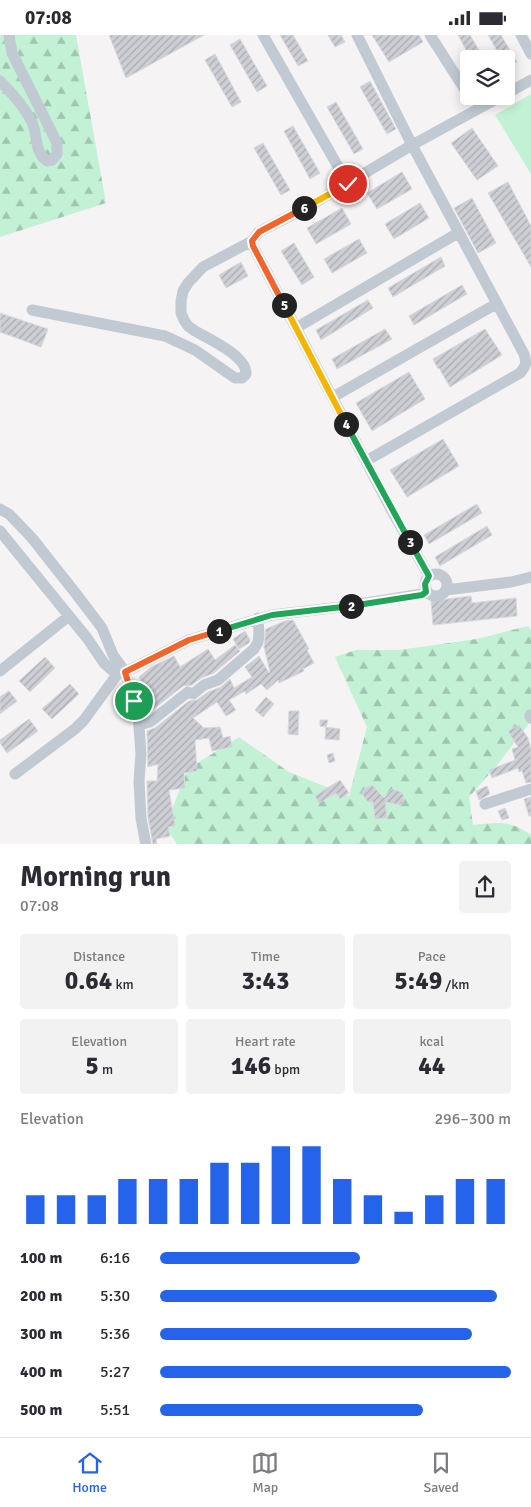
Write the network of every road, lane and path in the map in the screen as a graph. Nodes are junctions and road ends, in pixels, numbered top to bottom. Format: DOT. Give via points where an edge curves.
graph roads {
  1 [pos="9,35"];
  2 [pos="263,35"];
  3 [pos="357,35"];
  4 [pos="430,35"];
  5 [pos="521,35"];
  6 [pos="531,54"];
  7 [pos="531,80"];
  8 [pos="0,81"];
  9 [pos="460,82"];
  10 [pos="515,89"];
  11 [pos="475,105"];
  12 [pos="487,105"];
  13 [pos="478,110"];
  14 [pos="412,145"];
  15 [pos="348,184"];
  16 [pos="458,233"];
  17 [pos="252,241"];
  18 [pos="496,304"];
  19 [pos="32,310"];
  20 [pos="296,328"];
  21 [pos="333,397"];
  22 [pos="366,461"];
  23 [pos="0,509"];
  24 [pos="0,531"];
  25 [pos="429,576"];
  26 [pos="531,577"];
  27 [pos="446,590"];
  28 [pos="426,592"];
  29 [pos="69,616"];
  30 [pos="258,618"];
  31 [pos="0,671"];
  32 [pos="122,672"];
  33 [pos="139,725"];
  34 [pos="15,774"];
  35 [pos="531,789"];
  36 [pos="485,805"];
  37 [pos="146,844"];
  1 -- 8 [label="street" via="12,53 57,143 57,154 52,160 42,158 32,123"];
  2 -- 15 [label="street"];
  3 -- 14 [label="street"];
  4 -- 9 [label="street"];
  5 -- 6 [label="street"];
  7 -- 10 [label="street"];
  11 -- 13 [label="street"];
  12 -- 13 [label="street"];
  13 -- 14 [label="street"];
  14 -- 15 [label="street"];
  14 -- 16 [label="street"];
  15 -- 17 [label="street" via="259,232"];
  16 -- 18 [label="street"];
  16 -- 20 [label="street"];
  17 -- 19 [label="street" via="203,267 188,283 180,301 181,313 188,326 241,360 247,371 242,378 234,378 195,350 165,335"];
  17 -- 20 [label="street"];
  18 -- 21 [label="street"];
  18 -- 22 [label="street" via="524,354 525,367 520,373"];
  20 -- 21 [label="street"];
  21 -- 22 [label="street"];
  22 -- 25 [label="street"];
  23 -- 32 [label="street" via="32,538 102,628"];
  24 -- 29 [label="street"];
  25 -- 27 [label="street" via="442,577"];
  25 -- 28 [label="street"];
  26 -- 27 [label="street"];
  27 -- 28 [label="street" via="436,596"];
  28 -- 30 [label="street"];
  29 -- 31 [label="street"];
  29 -- 32 [label="street" via="104,663 112,670"];
  30 -- 32 [label="street" via="189,640"];
  30 -- 33 [label="street" via="258,642 254,649 218,680 193,694 188,692 150,722"];
  32 -- 33 [label="street" via="138,713"];
  32 -- 34 [label="street" via="75,729"];
  33 -- 37 [label="street" via="141,817"];
  35 -- 36 [label="street"];
}
